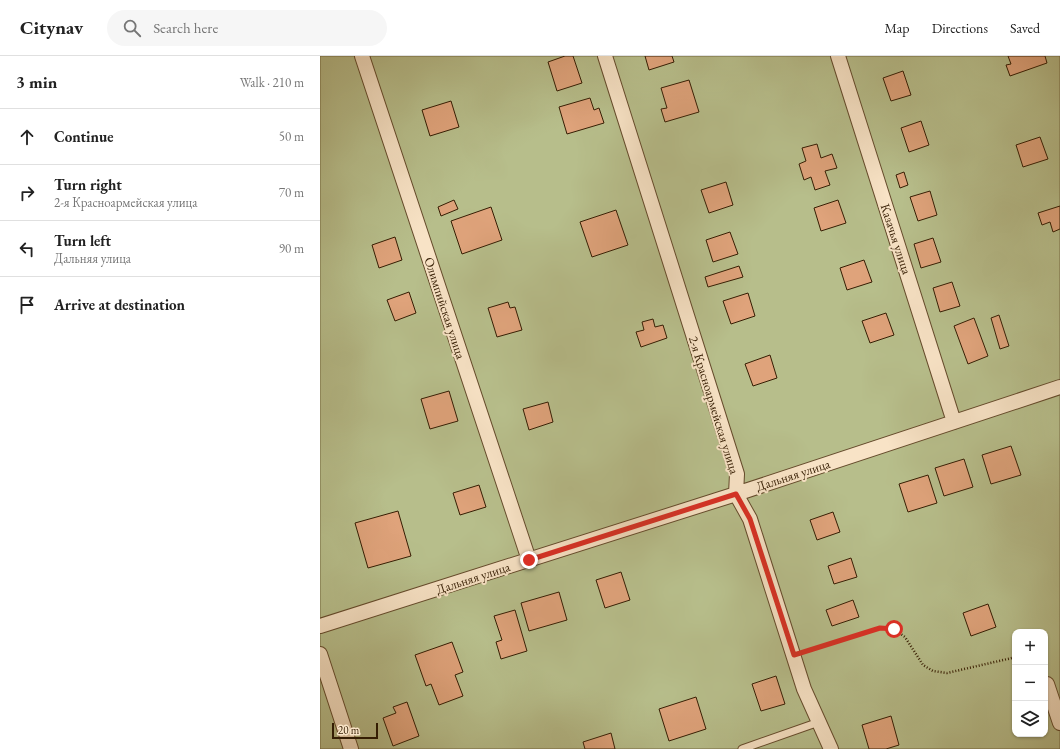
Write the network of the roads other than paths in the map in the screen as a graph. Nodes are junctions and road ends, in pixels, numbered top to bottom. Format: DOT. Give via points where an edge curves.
graph roads {
  1 [pos="362,56"];
  2 [pos="605,56"];
  3 [pos="838,56"];
  4 [pos="1060,387"];
  5 [pos="954,422"];
  6 [pos="736,494"];
  7 [pos="529,560"];
  8 [pos="320,626"];
  9 [pos="320,654"];
  10 [pos="1048,687"];
  11 [pos="819,722"];
  12 [pos="1060,724"];
  13 [pos="351,749"];
  14 [pos="742,749"];
  15 [pos="831,749"];
  1 -- 7 [label="street, Олимпийская улица"];
  2 -- 6 [label="street, 2-я Красноармейская улица" via="737,474"];
  3 -- 5 [label="street, Казачья улица"];
  4 -- 5 [label="street, Дальняя улица"];
  5 -- 6 [label="street, Дальняя улица"];
  6 -- 7 [label="street, Дальняя улица"];
  6 -- 11 [label="street, 2-я Красноармейская улица" via="750,519 804,689"];
  7 -- 8 [label="street, Дальняя улица"];
  9 -- 13 [label="street"];
  10 -- 12 [label="street"];
  11 -- 14 [label="lane"];
  11 -- 15 [label="street, 2-я Красноармейская улица"];
}
